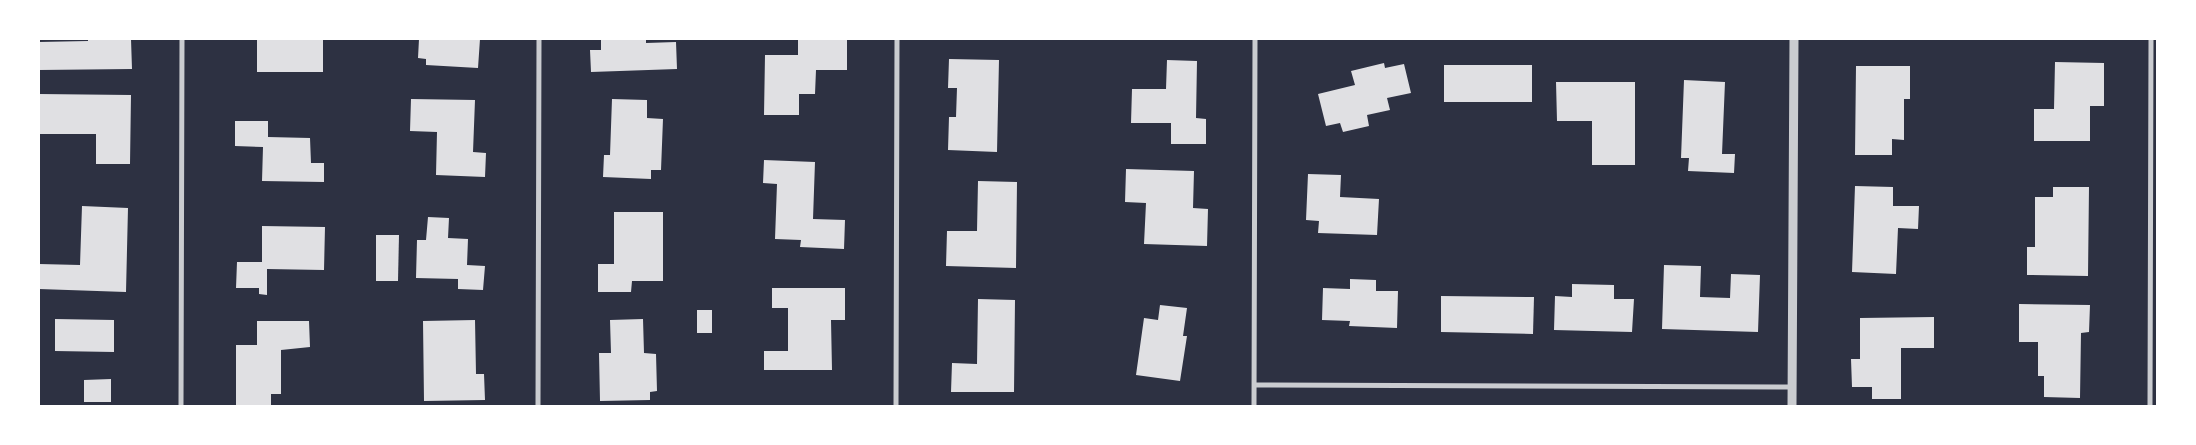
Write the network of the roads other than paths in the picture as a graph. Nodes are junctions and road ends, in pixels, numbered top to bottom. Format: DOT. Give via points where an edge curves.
graph roads {
  1 [pos="182,39"];
  2 [pos="540,39"];
  3 [pos="896,39"];
  4 [pos="1255,39"];
  5 [pos="1794,39"];
  6 [pos="2151,39"];
  7 [pos="1255,385"];
  8 [pos="1792,387"];
  9 [pos="181,406"];
  10 [pos="538,406"];
  11 [pos="896,406"];
  12 [pos="1254,406"];
  13 [pos="1792,406"];
  14 [pos="2150,406"];
  1 -- 9 [label="street"];
  2 -- 10 [label="street"];
  3 -- 11 [label="street"];
  4 -- 7 [label="street"];
  5 -- 8 [label="street"];
  6 -- 14 [label="street"];
  7 -- 8 [label="street"];
  7 -- 12 [label="street"];
  8 -- 13 [label="street"];
}
